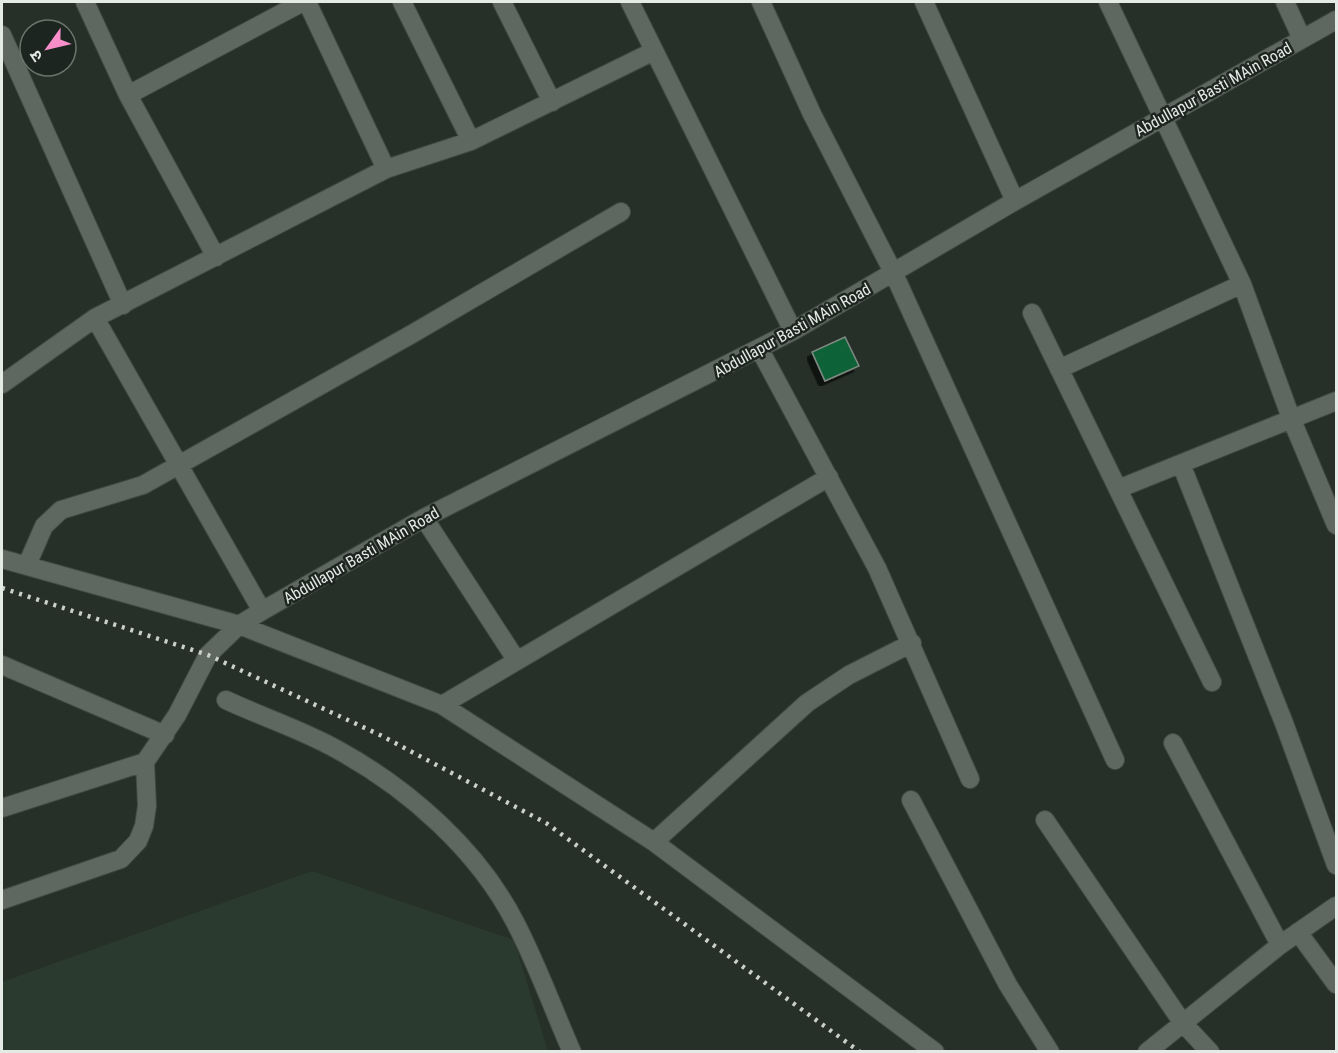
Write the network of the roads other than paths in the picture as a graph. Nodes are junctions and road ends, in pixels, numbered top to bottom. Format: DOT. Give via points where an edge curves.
graph roads {
  1 [pos="88,2"];
  2 [pos="305,2"];
  3 [pos="402,2"];
  4 [pos="502,2"];
  5 [pos="630,2"];
  6 [pos="761,2"];
  7 [pos="924,2"];
  8 [pos="1108,2"];
  9 [pos="1285,2"];
  10 [pos="1336,21"];
  11 [pos="2,35"];
  12 [pos="1302,39"];
  13 [pos="654,51"];
  14 [pos="128,94"];
  15 [pos="552,102"];
  16 [pos="1163,117"];
  17 [pos="471,141"];
  18 [pos="386,169"];
  19 [pos="1015,201"];
  20 [pos="621,212"];
  21 [pos="216,257"];
  22 [pos="894,274"];
  23 [pos="1242,284"];
  24 [pos="123,305"];
  25 [pos="1032,313"];
  26 [pos="96,318"];
  27 [pos="793,331"];
  28 [pos="760,350"];
  29 [pos="1059,369"];
  30 [pos="2,384"];
  31 [pos="1336,401"];
  32 [pos="1292,418"];
  33 [pos="1180,464"];
  34 [pos="179,465"];
  35 [pos="829,477"];
  36 [pos="1118,489"];
  37 [pos="424,518"];
  38 [pos="1336,525"];
  39 [pos="2,559"];
  40 [pos="27,565"];
  41 [pos="262,611"];
  42 [pos="239,625"];
  43 [pos="912,643"];
  44 [pos="517,661"];
  45 [pos="2,665"];
  46 [pos="1212,682"];
  47 [pos="225,700"];
  48 [pos="442,705"];
  49 [pos="165,735"];
  50 [pos="1173,743"];
  51 [pos="1115,760"];
  52 [pos="146,762"];
  53 [pos="970,779"];
  54 [pos="911,800"];
  55 [pos="2,808"];
  56 [pos="1045,820"];
  57 [pos="654,842"];
  58 [pos="1336,865"];
  59 [pos="2,900"];
  60 [pos="1336,906"];
  61 [pos="1298,932"];
  62 [pos="1280,945"];
  63 [pos="1336,984"];
  64 [pos="1182,1022"];
  65 [pos="572,1052"];
  66 [pos="935,1052"];
  67 [pos="1050,1052"];
  68 [pos="1147,1052"];
  69 [pos="1210,1052"];
  1 -- 14 [label="street"];
  2 -- 14 [label="street"];
  2 -- 18 [label="street"];
  3 -- 17 [label="street"];
  4 -- 15 [label="street"];
  5 -- 13 [label="street"];
  6 -- 22 [label="street" via="812,114"];
  7 -- 19 [label="street"];
  8 -- 16 [label="street"];
  9 -- 12 [label="street"];
  10 -- 12 [label="street, Abdullapur Basti MAin Road"];
  11 -- 24 [label="street"];
  12 -- 16 [label="street, Abdullapur Basti MAin Road"];
  13 -- 15 [label="street"];
  13 -- 27 [label="street"];
  14 -- 21 [label="street"];
  15 -- 17 [label="street"];
  16 -- 19 [label="street, Abdullapur Basti MAin Road"];
  16 -- 23 [label="street"];
  17 -- 18 [label="street"];
  18 -- 21 [label="street"];
  19 -- 22 [label="street, Abdullapur Basti MAin Road"];
  20 -- 34 [label="street"];
  21 -- 24 [label="street"];
  22 -- 27 [label="street, Abdullapur Basti MAin Road"];
  22 -- 51 [label="street"];
  23 -- 29 [label="street"];
  23 -- 32 [label="street"];
  24 -- 26 [label="street"];
  25 -- 29 [label="street"];
  26 -- 30 [label="street"];
  26 -- 34 [label="street"];
  27 -- 28 [label="street, Abdullapur Basti MAin Road"];
  28 -- 35 [label="street"];
  28 -- 37 [label="street, Abdullapur Basti MAin Road"];
  29 -- 36 [label="street"];
  31 -- 32 [label="street"];
  32 -- 33 [label="street"];
  32 -- 38 [label="street"];
  33 -- 36 [label="street"];
  33 -- 58 [label="street" via="1284,723"];
  34 -- 40 [label="street" via="142,485 61,510 44,526"];
  34 -- 41 [label="street"];
  35 -- 43 [label="street"];
  35 -- 44 [label="street"];
  36 -- 46 [label="street"];
  37 -- 41 [label="street, Abdullapur Basti MAin Road"];
  37 -- 44 [label="street"];
  39 -- 40 [label="street"];
  40 -- 42 [label="street"];
  41 -- 42 [label="street, Abdullapur Basti MAin Road"];
  42 -- 48 [label="street"];
  42 -- 49 [label="street, Abdullapur Basti MAin Road" via="208,655"];
  43 -- 53 [label="street"];
  43 -- 57 [label="street" via="849,675 807,703"];
  44 -- 48 [label="street"];
  45 -- 49 [label="street"];
  47 -- 65 [label="street" via="338,749 396,788 457,843 489,879 515,922"];
  48 -- 57 [label="street"];
  49 -- 52 [label="street, Abdullapur Basti MAin Road"];
  50 -- 62 [label="street"];
  52 -- 55 [label="street"];
  52 -- 59 [label="street" via="144,826 138,841 121,859"];
  54 -- 67 [label="street" via="1008,985"];
  56 -- 64 [label="street"];
  57 -- 66 [label="street"];
  60 -- 61 [label="street"];
  61 -- 62 [label="street"];
  61 -- 63 [label="street"];
  62 -- 64 [label="street"];
  64 -- 68 [label="street"];
  64 -- 69 [label="street"];
}
